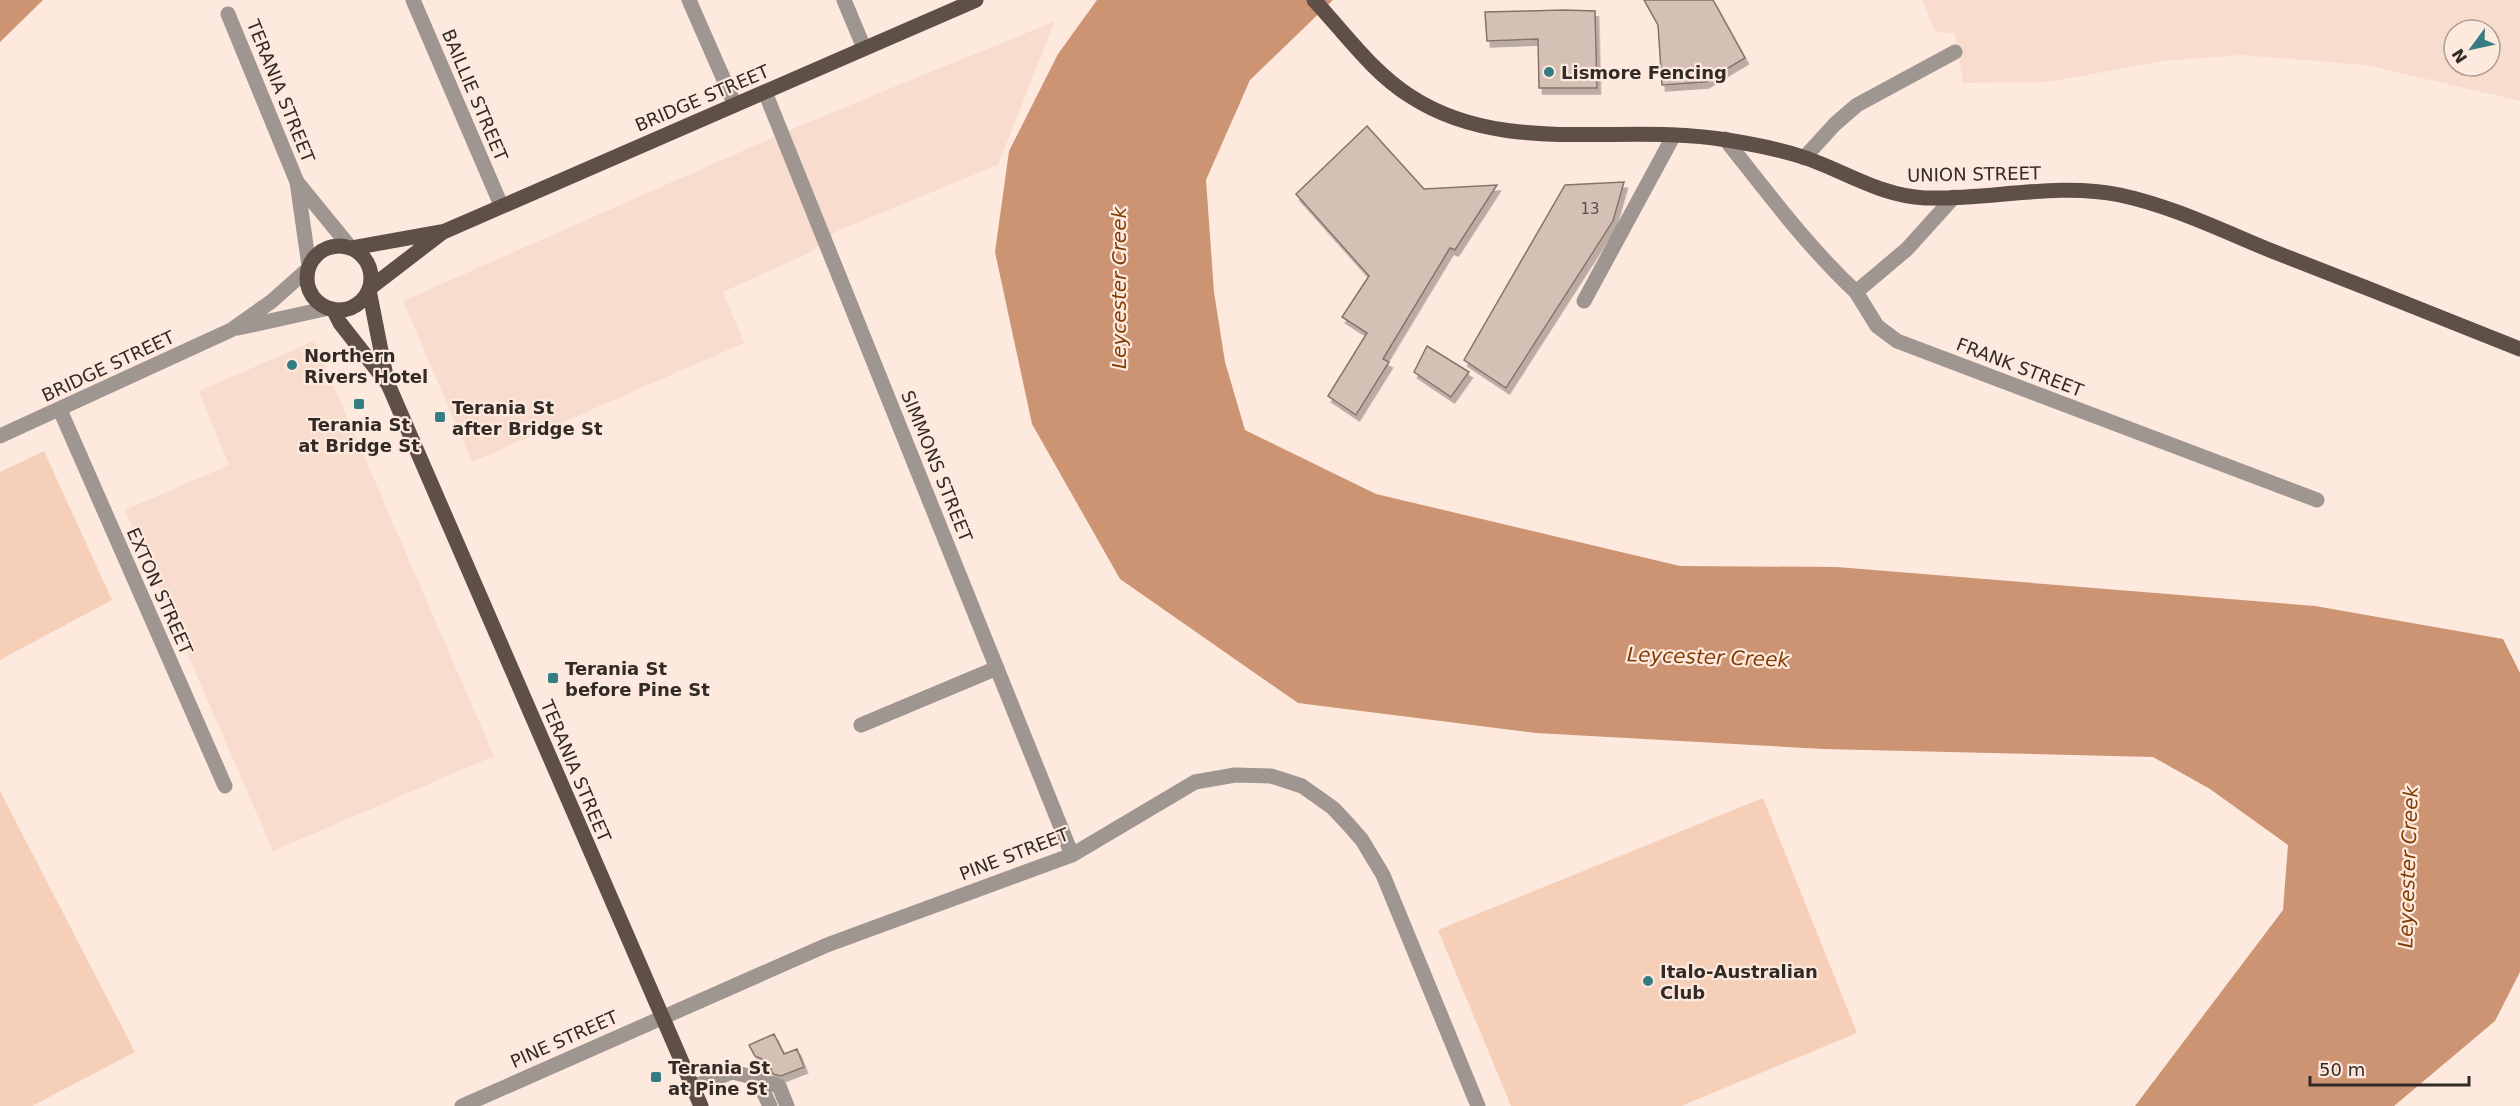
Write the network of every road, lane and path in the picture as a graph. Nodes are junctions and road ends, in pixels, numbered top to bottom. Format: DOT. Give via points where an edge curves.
graph roads {
  1 [pos="413,0"];
  2 [pos="689,0"];
  3 [pos="844,0"];
  4 [pos="976,0"];
  5 [pos="1314,0"];
  6 [pos="228,14"];
  7 [pos="864,48"];
  8 [pos="1955,52"];
  9 [pos="765,92"];
  10 [pos="735,105"];
  11 [pos="1674,135"];
  12 [pos="1725,139"];
  13 [pos="1804,158"];
  14 [pos="297,182"];
  15 [pos="1954,197"];
  16 [pos="501,205"];
  17 [pos="443,232"];
  18 [pos="351,248"];
  19 [pos="309,268"];
  20 [pos="370,289"];
  21 [pos="1856,292"];
  22 [pos="1584,301"];
  23 [pos="331,309"];
  24 [pos="231,330"];
  25 [pos="2520,349"];
  26 [pos="388,384"];
  27 [pos="60,410"];
  28 [pos="0,436"];
  29 [pos="2317,500"];
  30 [pos="997,668"];
  31 [pos="861,725"];
  32 [pos="225,786"];
  33 [pos="1072,855"];
  34 [pos="662,1017"];
  35 [pos="757,1078"];
  36 [pos="693,1087"];
  37 [pos="462,1106"];
  38 [pos="701,1106"];
  39 [pos="770,1106"];
  40 [pos="787,1106"];
  41 [pos="1478,1106"];
  1 -- 16 [label="street, BAILLIE STREET"];
  2 -- 10 [label="street"];
  3 -- 7 [label="street"];
  4 -- 7 [label="main road, BRIDGE STREET"];
  5 -- 11 [label="main road, UNION STREET" via="1386,78 1434,111 1512,133"];
  6 -- 14 [label="street, TERANIA STREET"];
  7 -- 9 [label="main road, BRIDGE STREET"];
  8 -- 13 [label="street" via="1857,105"];
  9 -- 10 [label="main road, BRIDGE STREET"];
  9 -- 30 [label="street, SIMMONS STREET"];
  10 -- 16 [label="main road, BRIDGE STREET"];
  11 -- 12 [label="main road, UNION STREET"];
  11 -- 22 [label="street"];
  12 -- 13 [label="main road, UNION STREET"];
  12 -- 21 [label="street, FRANK STREET" via="1788,221"];
  13 -- 15 [label="main road, UNION STREET" via="1896,194"];
  14 -- 18 [label="street, TERANIA STREET"];
  14 -- 19 [label="street, TERANIA STREET"];
  15 -- 21 [label="street" via="1907,249"];
  15 -- 25 [label="main road, UNION STREET" via="2071,191 2121,196 2189,218"];
  16 -- 17 [label="main road, BRIDGE STREET"];
  17 -- 18 [label="main road, BRIDGE STREET"];
  17 -- 20 [label="main road, BRIDGE STREET"];
  18 -- 19 [label="main road" via="336,246 322,250"];
  18 -- 20 [label="main road" via="369,265"];
  19 -- 23 [label="main road" via="307,282 311,293"];
  19 -- 24 [label="street, BRIDGE STREET"];
  20 -- 23 [label="main road" via="354,307"];
  20 -- 26 [label="main road, TERANIA STREET"];
  21 -- 29 [label="street, FRANK STREET" via="1877,326 1897,341"];
  23 -- 24 [label="street, BRIDGE STREET"];
  23 -- 26 [label="main road, TERANIA STREET"];
  24 -- 27 [label="street, BRIDGE STREET"];
  26 -- 34 [label="main road, TERANIA STREET"];
  27 -- 28 [label="street, BRIDGE STREET"];
  27 -- 32 [label="street, EXTON STREET"];
  30 -- 31 [label="street"];
  30 -- 33 [label="street, SIMMONS STREET"];
  33 -- 34 [label="street, PINE STREET" via="827,945"];
  33 -- 41 [label="street, PINE STREET" via="1195,782 1235,775 1271,776 1302,786 1333,808 1355,832 1383,875"];
  34 -- 36 [label="main road, TERANIA STREET"];
  34 -- 37 [label="street, PINE STREET"];
  35 -- 36 [label="street" via="732,1072"];
  35 -- 39 [label="street"];
  35 -- 40 [label="street" via="779,1086"];
  36 -- 38 [label="main road, TERANIA STREET"];
}
